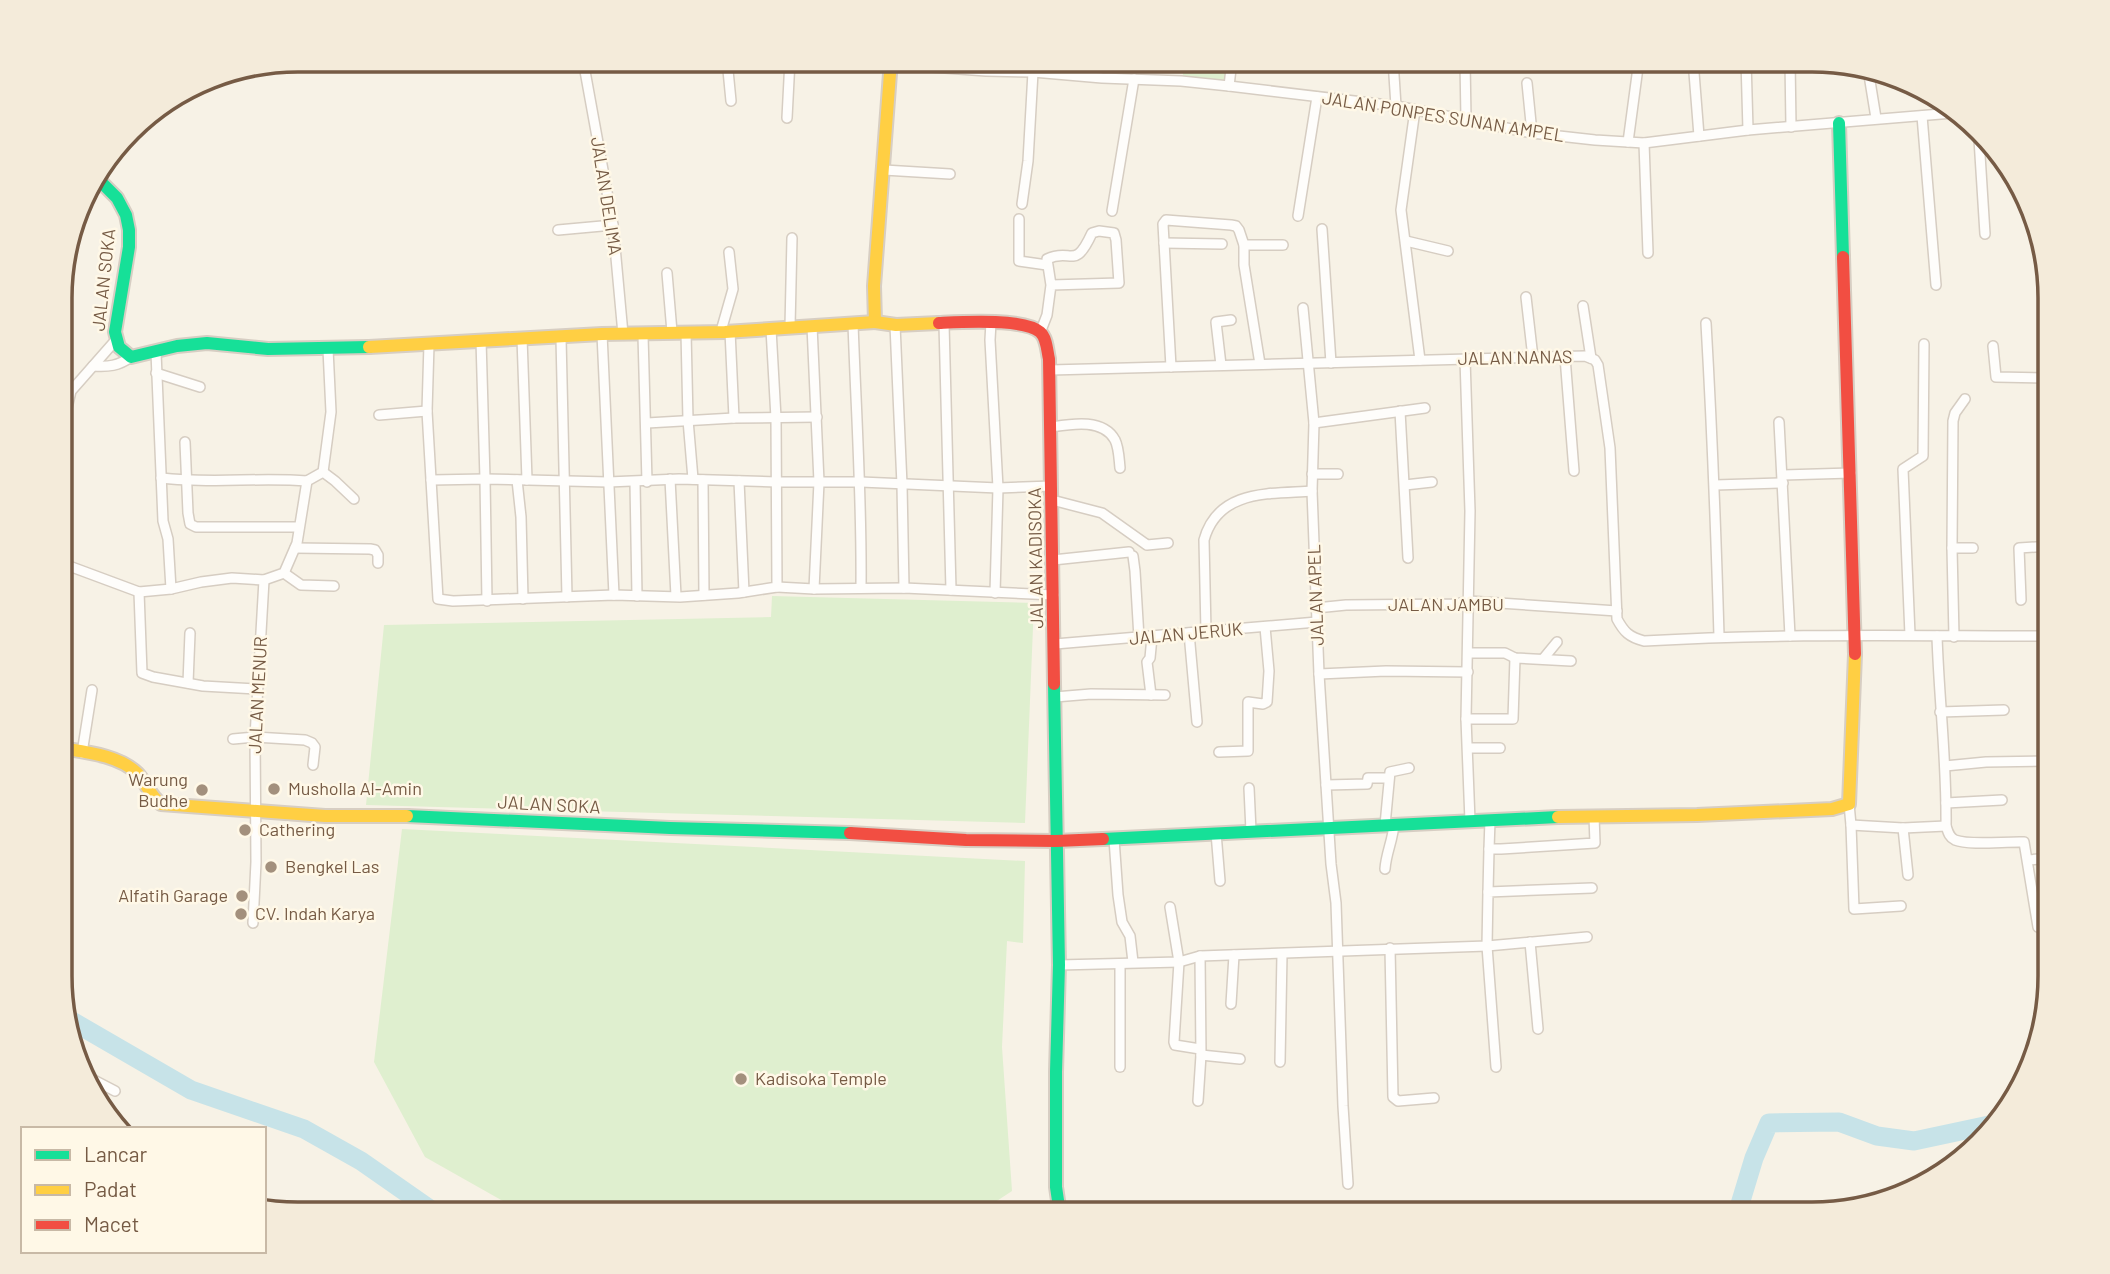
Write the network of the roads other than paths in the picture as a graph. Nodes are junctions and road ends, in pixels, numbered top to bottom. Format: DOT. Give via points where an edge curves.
graph roads {
  1 [pos="585,72"];
  2 [pos="728,72"];
  3 [pos="789,72"];
  4 [pos="890,72"];
  5 [pos="986,72"];
  6 [pos="1033,72"];
  7 [pos="1231,72"];
  8 [pos="1394,72"];
  9 [pos="1470,72"];
  10 [pos="1637,72"];
  11 [pos="1694,72"];
  12 [pos="1746,72"];
  13 [pos="1790,72"];
  14 [pos="1134,79"];
  15 [pos="1870,79"];
  16 [pos="1527,83"];
  17 [pos="1229,86"];
  18 [pos="1317,97"];
  19 [pos="731,101"];
  20 [pos="1396,106"];
  21 [pos="1415,110"];
  22 [pos="1944,114"];
  23 [pos="1922,116"];
  24 [pos="787,118"];
  25 [pos="1876,118"];
  26 [pos="1466,119"];
  27 [pos="1839,122"];
  28 [pos="1791,127"];
  29 [pos="1748,130"];
  30 [pos="1532,133"];
  31 [pos="1699,136"];
  32 [pos="1628,142"];
  33 [pos="1644,143"];
  34 [pos="1979,146"];
  35 [pos="884,170"];
  36 [pos="950,174"];
  37 [pos="103,184"];
  38 [pos="1022,204"];
  39 [pos="1112,211"];
  40 [pos="1298,216"];
  41 [pos="1019,219"];
  42 [pos="614,225"];
  43 [pos="1322,229"];
  44 [pos="558,230"];
  45 [pos="1985,234"];
  46 [pos="792,238"];
  47 [pos="1406,242"];
  48 [pos="1164,243"];
  49 [pos="1222,244"];
  50 [pos="1244,245"];
  51 [pos="1283,245"];
  52 [pos="1448,251"];
  53 [pos="729,252"];
  54 [pos="1648,253"];
  55 [pos="1047,265"];
  56 [pos="667,273"];
  57 [pos="1051,285"];
  58 [pos="1936,285"];
  59 [pos="1526,297"];
  60 [pos="1583,306"];
  61 [pos="1303,308"];
  62 [pos="1231,320"];
  63 [pos="875,322"];
  64 [pos="991,322"];
  65 [pos="853,323"];
  66 [pos="1706,323"];
  67 [pos="944,324"];
  68 [pos="895,325"];
  69 [pos="812,326"];
  70 [pos="790,327"];
  71 [pos="771,329"];
  72 [pos="726,331"];
  73 [pos="672,332"];
  74 [pos="686,332"];
  75 [pos="1040,333"];
  76 [pos="602,334"];
  77 [pos="623,334"];
  78 [pos="643,335"];
  79 [pos="522,338"];
  80 [pos="561,338"];
  81 [pos="481,340"];
  82 [pos="115,341"];
  83 [pos="429,344"];
  84 [pos="1924,344"];
  85 [pos="1993,346"];
  86 [pos="328,349"];
  87 [pos="156,352"];
  88 [pos="131,357"];
  89 [pos="1564,357"];
  90 [pos="1533,358"];
  91 [pos="1591,358"];
  92 [pos="1465,359"];
  93 [pos="1420,360"];
  94 [pos="1331,362"];
  95 [pos="1308,363"];
  96 [pos="1221,365"];
  97 [pos="1260,365"];
  98 [pos="93,366"];
  99 [pos="1171,366"];
  100 [pos="1050,370"];
  101 [pos="156,373"];
  102 [pos="2038,378"];
  103 [pos="200,387"];
  104 [pos="72,390"];
  105 [pos="1965,399"];
  106 [pos="1425,408"];
  107 [pos="427,411"];
  108 [pos="1400,411"];
  109 [pos="379,415"];
  110 [pos="817,417"];
  111 [pos="734,418"];
  112 [pos="776,418"];
  113 [pos="688,420"];
  114 [pos="1779,422"];
  115 [pos="647,423"];
  116 [pos="1314,423"];
  117 [pos="1051,427"];
  118 [pos="185,442"];
  119 [pos="1120,468"];
  120 [pos="1574,471"];
  121 [pos="323,472"];
  122 [pos="1851,473"];
  123 [pos="1312,474"];
  124 [pos="1338,474"];
  125 [pos="161,478"];
  126 [pos="485,479"];
  127 [pos="670,479"];
  128 [pos="1783,479"];
  129 [pos="431,480"];
  130 [pos="522,480"];
  131 [pos="698,480"];
  132 [pos="307,481"];
  133 [pos="739,481"];
  134 [pos="188,482"];
  135 [pos="563,482"];
  136 [pos="608,482"];
  137 [pos="635,482"];
  138 [pos="647,482"];
  139 [pos="777,482"];
  140 [pos="819,482"];
  141 [pos="861,482"];
  142 [pos="1432,482"];
  143 [pos="902,485"];
  144 [pos="1405,485"];
  145 [pos="1715,485"];
  146 [pos="950,486"];
  147 [pos="1052,486"];
  148 [pos="998,488"];
  149 [pos="1312,491"];
  150 [pos="354,499"];
  151 [pos="1052,500"];
  152 [pos="299,527"];
  153 [pos="1168,543"];
  154 [pos="2038,547"];
  155 [pos="295,548"];
  156 [pos="1952,548"];
  157 [pos="1973,548"];
  158 [pos="1408,558"];
  159 [pos="1053,560"];
  160 [pos="378,564"];
  161 [pos="72,567"];
  162 [pos="284,573"];
  163 [pos="264,580"];
  164 [pos="334,586"];
  165 [pos="777,587"];
  166 [pos="861,587"];
  167 [pos="904,588"];
  168 [pos="172,589"];
  169 [pos="814,589"];
  170 [pos="951,590"];
  171 [pos="139,592"];
  172 [pos="744,592"];
  173 [pos="995,593"];
  174 [pos="614,595"];
  175 [pos="705,595"];
  176 [pos="1054,595"];
  177 [pos="637,596"];
  178 [pos="676,596"];
  179 [pos="567,597"];
  180 [pos="523,599"];
  181 [pos="2021,600"];
  182 [pos="487,601"];
  183 [pos="1469,601"];
  184 [pos="1316,608"];
  185 [pos="1617,611"];
  186 [pos="1317,622"];
  187 [pos="1265,627"];
  188 [pos="1206,632"];
  189 [pos="190,633"];
  190 [pos="1189,634"];
  191 [pos="1910,635"];
  192 [pos="1719,636"];
  193 [pos="1790,636"];
  194 [pos="1937,636"];
  195 [pos="2038,636"];
  196 [pos="1152,637"];
  197 [pos="1856,637"];
  198 [pos="1954,637"];
  199 [pos="1139,638"];
  200 [pos="1558,642"];
  201 [pos="1055,644"];
  202 [pos="1468,653"];
  203 [pos="1515,658"];
  204 [pos="1543,659"];
  205 [pos="1571,661"];
  206 [pos="1468,672"];
  207 [pos="1319,674"];
  208 [pos="188,683"];
  209 [pos="257,689"];
  210 [pos="92,690"];
  211 [pos="1151,695"];
  212 [pos="1164,695"];
  213 [pos="1055,697"];
  214 [pos="2004,710"];
  215 [pos="1940,712"];
  216 [pos="1466,719"];
  217 [pos="1198,722"];
  218 [pos="256,737"];
  219 [pos="233,739"];
  220 [pos="1468,748"];
  221 [pos="1500,748"];
  222 [pos="72,750"];
  223 [pos="82,752"];
  224 [pos="1219,752"];
  225 [pos="2038,761"];
  226 [pos="313,765"];
  227 [pos="1945,766"];
  228 [pos="1409,768"];
  229 [pos="1388,778"];
  230 [pos="1326,785"];
  231 [pos="1249,788"];
  232 [pos="2002,800"];
  233 [pos="1946,803"];
  234 [pos="1849,804"];
  235 [pos="255,811"];
  236 [pos="1594,816"];
  237 [pos="1490,820"];
  238 [pos="1471,821"];
  239 [pos="1389,825"];
  240 [pos="1852,825"];
  241 [pos="1946,826"];
  242 [pos="1328,827"];
  243 [pos="1903,828"];
  244 [pos="1251,831"];
  245 [pos="1216,833"];
  246 [pos="1114,839"];
  247 [pos="1056,841"];
  248 [pos="1489,849"];
  249 [pos="2038,859"];
  250 [pos="2028,860"];
  251 [pos="1385,869"];
  252 [pos="1908,875"];
  253 [pos="1220,881"];
  254 [pos="1592,887"];
  255 [pos="1488,892"];
  256 [pos="2038,902"];
  257 [pos="2035,903"];
  258 [pos="1170,906"];
  259 [pos="1901,906"];
  260 [pos="253,923"];
  261 [pos="2038,927"];
  262 [pos="1587,937"];
  263 [pos="1530,942"];
  264 [pos="1487,946"];
  265 [pos="1390,948"];
  266 [pos="1337,951"];
  267 [pos="1282,954"];
  268 [pos="1234,955"];
  269 [pos="1200,957"];
  270 [pos="1133,962"];
  271 [pos="1179,962"];
  272 [pos="1120,964"];
  273 [pos="1059,965"];
  274 [pos="1231,1004"];
  275 [pos="1538,1029"];
  276 [pos="1201,1052"];
  277 [pos="1240,1059"];
  278 [pos="1280,1062"];
  279 [pos="1120,1067"];
  280 [pos="1496,1067"];
  281 [pos="99,1083"];
  282 [pos="115,1091"];
  283 [pos="1434,1098"];
  284 [pos="1198,1101"];
  285 [pos="1348,1184"];
  286 [pos="1058,1202"];
  1 -- 42 [label="street, JALAN DELIMA"];
  2 -- 19 [label="street"];
  3 -- 24 [label="street"];
  4 -- 35 [label="street"];
  5 -- 6 [label="street, JALAN PONPES SUNAN AMPEL"];
  6 -- 14 [label="street, JALAN PONPES SUNAN AMPEL"];
  6 -- 38 [label="street"];
  7 -- 17 [label="street"];
  8 -- 20 [label="street"];
  9 -- 26 [label="street"];
  10 -- 32 [label="street"];
  11 -- 31 [label="street"];
  12 -- 29 [label="street"];
  13 -- 28 [label="street"];
  14 -- 17 [label="street, JALAN PONPES SUNAN AMPEL"];
  14 -- 39 [label="street"];
  15 -- 25 [label="street"];
  16 -- 30 [label="street"];
  17 -- 18 [label="street, JALAN PONPES SUNAN AMPEL"];
  18 -- 20 [label="street, JALAN PONPES SUNAN AMPEL"];
  18 -- 40 [label="street"];
  20 -- 21 [label="street, JALAN PONPES SUNAN AMPEL"];
  21 -- 26 [label="street, JALAN PONPES SUNAN AMPEL"];
  21 -- 47 [label="street" via="1401,196"];
  22 -- 23 [label="street, JALAN PONPES SUNAN AMPEL"];
  23 -- 25 [label="street, JALAN PONPES SUNAN AMPEL"];
  23 -- 58 [label="street"];
  25 -- 27 [label="street, JALAN PONPES SUNAN AMPEL"];
  26 -- 30 [label="street, JALAN PONPES SUNAN AMPEL"];
  27 -- 28 [label="street, JALAN PONPES SUNAN AMPEL"];
  27 -- 122 [label="street"];
  28 -- 29 [label="street, JALAN PONPES SUNAN AMPEL"];
  29 -- 31 [label="street, JALAN PONPES SUNAN AMPEL"];
  30 -- 32 [label="street, JALAN PONPES SUNAN AMPEL"];
  31 -- 33 [label="street, JALAN PONPES SUNAN AMPEL"];
  32 -- 33 [label="street, JALAN PONPES SUNAN AMPEL"];
  33 -- 54 [label="street"];
  34 -- 45 [label="street"];
  35 -- 36 [label="street"];
  35 -- 63 [label="street"];
  37 -- 82 [label="street, JALAN SOKA" via="127,218 129,242"];
  41 -- 55 [label="street" via="1020,263"];
  42 -- 44 [label="street"];
  42 -- 77 [label="street, JALAN DELIMA"];
  43 -- 94 [label="street"];
  46 -- 70 [label="street"];
  47 -- 52 [label="street"];
  47 -- 93 [label="street"];
  48 -- 49 [label="street"];
  48 -- 50 [label="street" via="1166,220 1236,226"];
  48 -- 99 [label="street"];
  50 -- 51 [label="street"];
  50 -- 97 [label="street"];
  53 -- 72 [label="street" via="733,289"];
  55 -- 57 [label="street"];
  55 -- 57 [label="street" via="1050,257 1081,254 1092,233 1114,233 1119,283"];
  56 -- 73 [label="street"];
  57 -- 75 [label="street"];
  59 -- 90 [label="street"];
  60 -- 91 [label="street"];
  61 -- 95 [label="street, JALAN APEL"];
  62 -- 96 [label="street" via="1217,321"];
  63 -- 65 [label="street"];
  63 -- 68 [label="street"];
  64 -- 67 [label="street"];
  64 -- 75 [label="street"];
  64 -- 148 [label="street"];
  65 -- 69 [label="street"];
  65 -- 141 [label="street"];
  66 -- 145 [label="street"];
  67 -- 68 [label="street"];
  67 -- 146 [label="street"];
  68 -- 143 [label="street"];
  69 -- 70 [label="street"];
  69 -- 110 [label="street"];
  70 -- 71 [label="street"];
  71 -- 72 [label="street"];
  71 -- 112 [label="street"];
  72 -- 74 [label="street"];
  72 -- 111 [label="street"];
  73 -- 74 [label="street"];
  73 -- 78 [label="street"];
  74 -- 113 [label="street"];
  75 -- 100 [label="street, JALAN KADISOKA"];
  76 -- 77 [label="street"];
  76 -- 80 [label="street"];
  76 -- 136 [label="street"];
  77 -- 78 [label="street"];
  78 -- 115 [label="street"];
  79 -- 80 [label="street"];
  79 -- 81 [label="street"];
  79 -- 130 [label="street"];
  80 -- 135 [label="street"];
  81 -- 83 [label="street"];
  81 -- 126 [label="street"];
  82 -- 88 [label="street, JALAN SOKA"];
  82 -- 98 [label="street"];
  83 -- 86 [label="street"];
  83 -- 107 [label="street"];
  84 -- 191 [label="street" via="1923,456 1903,469"];
  85 -- 102 [label="street" via="1996,377"];
  86 -- 87 [label="street" via="207,343"];
  86 -- 121 [label="street" via="331,412"];
  87 -- 88 [label="street"];
  87 -- 101 [label="street"];
  88 -- 98 [label="street" via="120,365"];
  89 -- 90 [label="street, JALAN NANAS"];
  89 -- 91 [label="street, JALAN NANAS"];
  89 -- 120 [label="street"];
  90 -- 92 [label="street, JALAN NANAS"];
  91 -- 185 [label="street, JALAN NANAS" via="1598,365 1610,448"];
  92 -- 93 [label="street, JALAN NANAS"];
  92 -- 183 [label="street"];
  93 -- 94 [label="street, JALAN NANAS"];
  94 -- 95 [label="street, JALAN NANAS"];
  95 -- 97 [label="street, JALAN NANAS"];
  95 -- 116 [label="street, JALAN APEL"];
  96 -- 97 [label="street, JALAN NANAS"];
  96 -- 99 [label="street, JALAN NANAS"];
  98 -- 104 [label="street"];
  99 -- 100 [label="street, JALAN NANAS"];
  100 -- 117 [label="street, JALAN KADISOKA"];
  101 -- 103 [label="street"];
  101 -- 125 [label="street"];
  105 -- 156 [label="street" via="1953,421"];
  106 -- 108 [label="street"];
  107 -- 109 [label="street"];
  107 -- 129 [label="street"];
  108 -- 116 [label="street"];
  108 -- 144 [label="street"];
  110 -- 112 [label="street"];
  110 -- 140 [label="street"];
  111 -- 112 [label="street"];
  111 -- 113 [label="street"];
  112 -- 139 [label="street"];
  113 -- 115 [label="street"];
  113 -- 131 [label="street"];
  114 -- 128 [label="street"];
  115 -- 138 [label="street"];
  116 -- 123 [label="street, JALAN APEL"];
  117 -- 119 [label="street" via="1095,425 1113,436"];
  117 -- 147 [label="street, JALAN KADISOKA"];
  118 -- 134 [label="street"];
  121 -- 132 [label="street"];
  121 -- 150 [label="street"];
  122 -- 128 [label="street"];
  122 -- 197 [label="street"];
  123 -- 124 [label="street"];
  123 -- 149 [label="street, JALAN APEL"];
  125 -- 134 [label="street"];
  125 -- 168 [label="street"];
  126 -- 129 [label="street"];
  126 -- 130 [label="street"];
  126 -- 182 [label="street"];
  127 -- 131 [label="street"];
  127 -- 138 [label="street"];
  127 -- 178 [label="street"];
  128 -- 145 [label="street"];
  128 -- 193 [label="street"];
  129 -- 182 [label="street" via="438,599"];
  130 -- 135 [label="street"];
  130 -- 180 [label="street"];
  131 -- 133 [label="street"];
  131 -- 175 [label="street"];
  132 -- 134 [label="street"];
  132 -- 152 [label="street"];
  133 -- 139 [label="street"];
  133 -- 172 [label="street"];
  134 -- 152 [label="street" via="188,520 196,527"];
  135 -- 136 [label="street"];
  135 -- 179 [label="street"];
  136 -- 137 [label="street"];
  136 -- 174 [label="street"];
  137 -- 138 [label="street"];
  137 -- 177 [label="street"];
  139 -- 140 [label="street"];
  139 -- 165 [label="street"];
  140 -- 141 [label="street"];
  140 -- 169 [label="street"];
  141 -- 143 [label="street"];
  141 -- 166 [label="street"];
  142 -- 144 [label="street"];
  143 -- 146 [label="street"];
  143 -- 167 [label="street"];
  144 -- 158 [label="street"];
  145 -- 192 [label="street"];
  146 -- 148 [label="street"];
  146 -- 170 [label="street"];
  147 -- 148 [label="street"];
  147 -- 151 [label="street, JALAN KADISOKA"];
  148 -- 173 [label="street"];
  149 -- 184 [label="street, JALAN APEL"];
  149 -- 188 [label="street" via="1250,495 1233,502 1208,525 1204,540"];
  151 -- 153 [label="street" via="1102,513 1147,545"];
  151 -- 159 [label="street, JALAN KADISOKA"];
  152 -- 155 [label="street"];
  154 -- 181 [label="street" via="2019,548"];
  155 -- 160 [label="street" via="370,549 378,555"];
  155 -- 162 [label="street"];
  156 -- 157 [label="street"];
  156 -- 198 [label="street"];
  159 -- 176 [label="street, JALAN KADISOKA"];
  159 -- 199 [label="street" via="1131,554"];
  161 -- 171 [label="street"];
  162 -- 163 [label="street"];
  162 -- 164 [label="street" via="301,585"];
  163 -- 168 [label="street" via="232,578"];
  163 -- 209 [label="street, JALAN MENUR"];
  165 -- 169 [label="street"];
  165 -- 172 [label="street"];
  166 -- 167 [label="street"];
  166 -- 169 [label="street"];
  167 -- 170 [label="street"];
  168 -- 171 [label="street"];
  170 -- 173 [label="street"];
  171 -- 208 [label="street" via="142,673"];
  172 -- 175 [label="street"];
  173 -- 176 [label="street"];
  174 -- 177 [label="street"];
  174 -- 179 [label="street"];
  175 -- 178 [label="street"];
  176 -- 201 [label="street, JALAN KADISOKA"];
  177 -- 178 [label="street"];
  179 -- 180 [label="street"];
  180 -- 182 [label="street"];
  183 -- 184 [label="street, JALAN JAMBU"];
  183 -- 185 [label="street, JALAN JAMBU"];
  183 -- 202 [label="street"];
  184 -- 186 [label="street, JALAN APEL"];
  185 -- 192 [label="street, JALAN NANAS" via="1624,632 1644,641"];
  186 -- 187 [label="street, JALAN JERUK"];
  186 -- 207 [label="street, JALAN APEL"];
  187 -- 188 [label="street, JALAN JERUK"];
  187 -- 224 [label="street" via="1267,702 1248,702 1248,751"];
  188 -- 190 [label="street, JALAN JERUK"];
  189 -- 208 [label="street"];
  190 -- 196 [label="street, JALAN JERUK"];
  190 -- 217 [label="street"];
  191 -- 194 [label="street, JALAN NANAS"];
  191 -- 197 [label="street, JALAN NANAS"];
  192 -- 193 [label="street, JALAN NANAS"];
  193 -- 197 [label="street, JALAN NANAS"];
  194 -- 198 [label="street, JALAN NANAS"];
  194 -- 215 [label="street"];
  195 -- 198 [label="street, JALAN NANAS"];
  196 -- 199 [label="street, JALAN JERUK"];
  196 -- 211 [label="street" via="1147,662"];
  197 -- 234 [label="street"];
  199 -- 201 [label="street, JALAN JERUK"];
  200 -- 204 [label="street"];
  201 -- 213 [label="street, JALAN KADISOKA"];
  202 -- 203 [label="street" via="1506,653"];
  202 -- 206 [label="street"];
  203 -- 204 [label="street"];
  203 -- 216 [label="street" via="1513,719"];
  204 -- 205 [label="street"];
  206 -- 207 [label="street"];
  206 -- 216 [label="street"];
  207 -- 230 [label="street, JALAN APEL"];
  208 -- 209 [label="street"];
  209 -- 218 [label="street, JALAN MENUR"];
  210 -- 223 [label="street"];
  211 -- 212 [label="street"];
  211 -- 213 [label="street"];
  213 -- 247 [label="street, JALAN KADISOKA"];
  214 -- 215 [label="street"];
  215 -- 227 [label="street"];
  216 -- 220 [label="street"];
  218 -- 219 [label="street"];
  218 -- 226 [label="street" via="312,743"];
  218 -- 235 [label="street, JALAN MENUR"];
  220 -- 221 [label="street"];
  220 -- 238 [label="street"];
  222 -- 223 [label="street, JALAN SOKA"];
  223 -- 235 [label="street, JALAN SOKA" via="132,769 161,804"];
  225 -- 227 [label="street"];
  227 -- 233 [label="street"];
  228 -- 229 [label="street" via="1390,772"];
  229 -- 230 [label="street" via="1368,778 1367,784"];
  229 -- 239 [label="street"];
  230 -- 242 [label="street, JALAN APEL"];
  231 -- 244 [label="street"];
  232 -- 233 [label="street"];
  233 -- 241 [label="street"];
  234 -- 236 [label="street, JALAN SOKA" via="1832,809 1711,815"];
  234 -- 240 [label="street"];
  235 -- 247 [label="street, JALAN SOKA"];
  235 -- 260 [label="street, JALAN MENUR"];
  236 -- 237 [label="street, JALAN SOKA"];
  236 -- 248 [label="street" via="1595,844"];
  237 -- 238 [label="street, JALAN SOKA"];
  237 -- 248 [label="street"];
  238 -- 239 [label="street, JALAN SOKA"];
  239 -- 242 [label="street, JALAN SOKA"];
  239 -- 251 [label="street" via="1393,840"];
  240 -- 243 [label="street"];
  240 -- 259 [label="street" via="1854,909"];
  241 -- 243 [label="street"];
  241 -- 250 [label="street" via="1954,840 2024,842"];
  242 -- 244 [label="street, JALAN SOKA"];
  242 -- 266 [label="street, JALAN APEL"];
  243 -- 252 [label="street"];
  244 -- 245 [label="street, JALAN SOKA"];
  245 -- 246 [label="street, JALAN SOKA"];
  245 -- 253 [label="street"];
  246 -- 247 [label="street, JALAN SOKA"];
  246 -- 270 [label="street" via="1122,922 1130,936"];
  247 -- 273 [label="street, JALAN KADISOKA"];
  248 -- 255 [label="street"];
  249 -- 250 [label="street"];
  250 -- 257 [label="street"];
  254 -- 255 [label="street"];
  255 -- 264 [label="street"];
  256 -- 257 [label="street"];
  257 -- 261 [label="street"];
  258 -- 271 [label="street"];
  262 -- 263 [label="street"];
  263 -- 264 [label="street"];
  263 -- 275 [label="street"];
  264 -- 265 [label="street"];
  264 -- 280 [label="street"];
  265 -- 266 [label="street"];
  265 -- 283 [label="street" via="1393,1097 1398,1101"];
  266 -- 267 [label="street"];
  266 -- 285 [label="street, JALAN APEL"];
  267 -- 268 [label="street"];
  267 -- 278 [label="street"];
  268 -- 269 [label="street"];
  268 -- 274 [label="street"];
  269 -- 271 [label="street"];
  269 -- 276 [label="street"];
  270 -- 271 [label="street"];
  270 -- 272 [label="street"];
  271 -- 276 [label="street" via="1174,1042"];
  272 -- 273 [label="street"];
  272 -- 279 [label="street"];
  273 -- 286 [label="street, JALAN KADISOKA"];
  276 -- 277 [label="street"];
  276 -- 284 [label="street"];
  281 -- 282 [label="street"];
}
